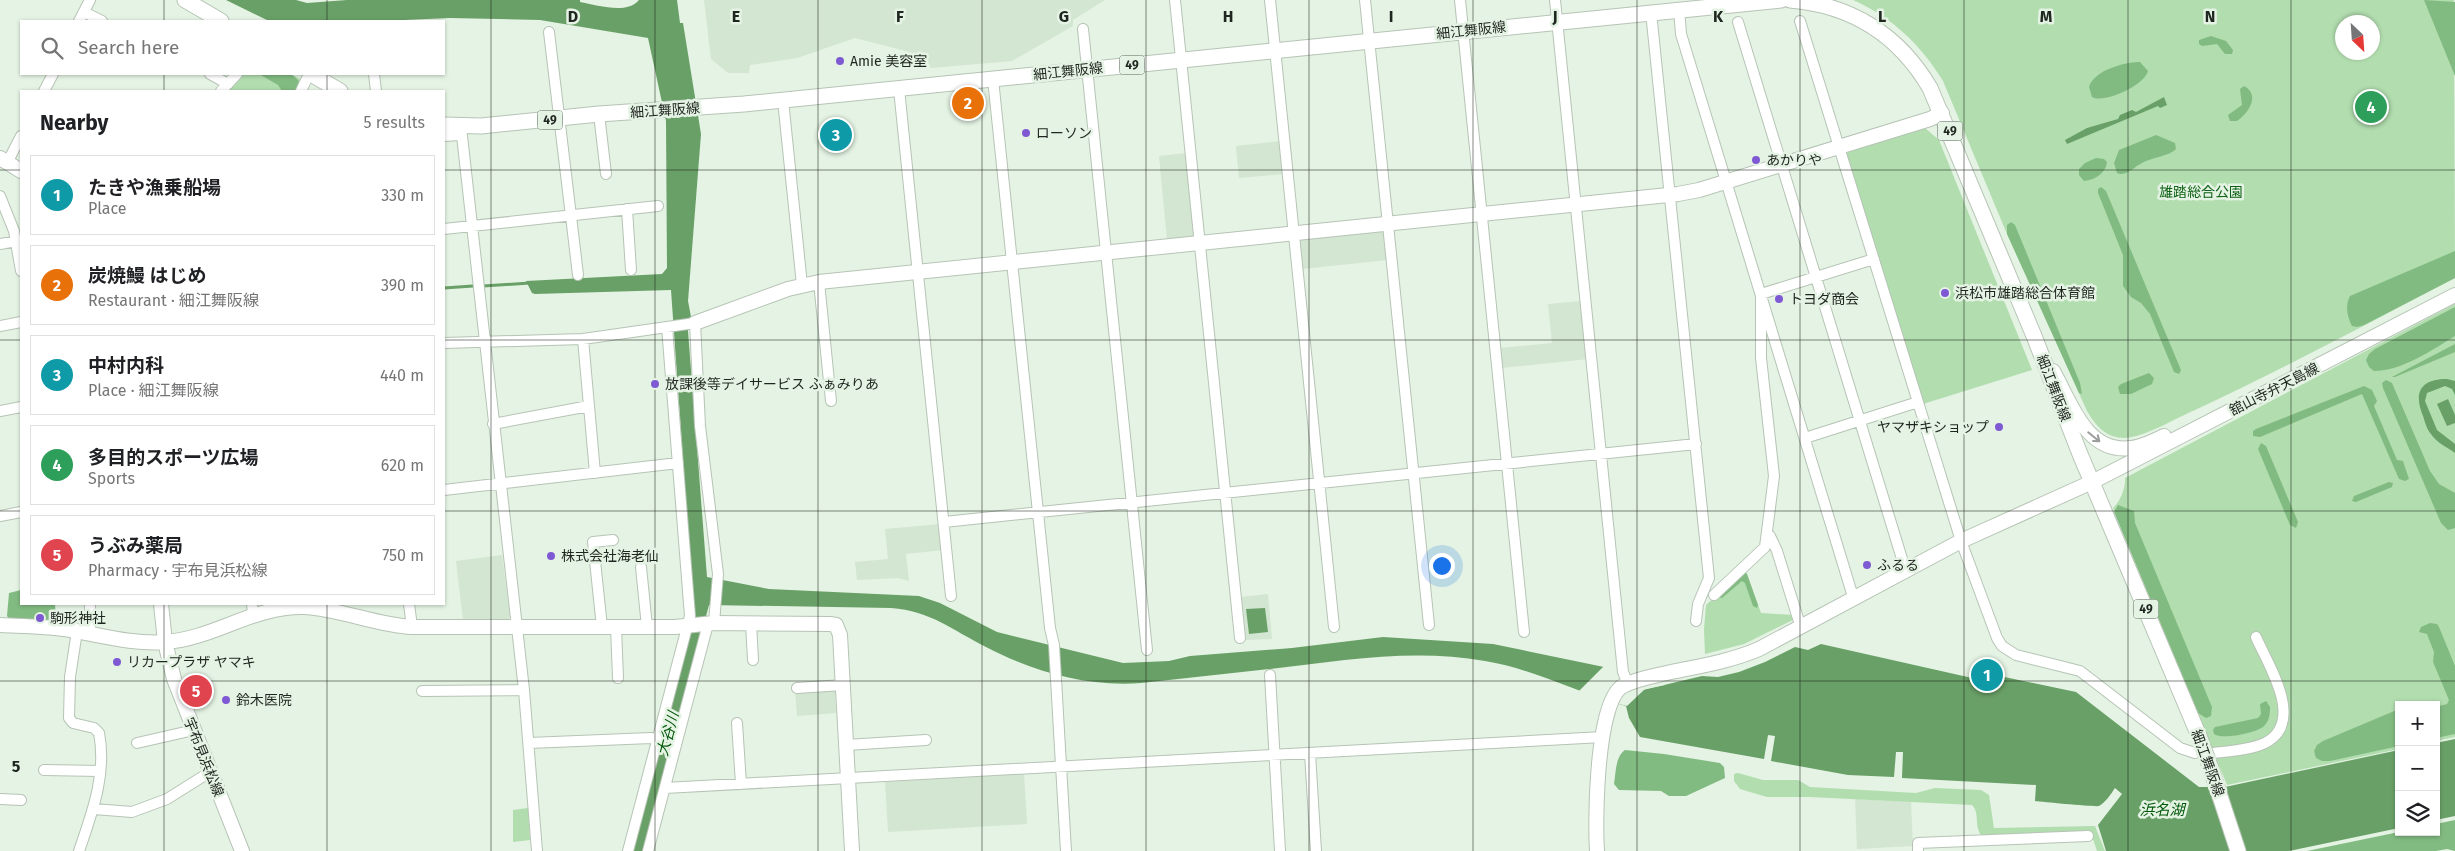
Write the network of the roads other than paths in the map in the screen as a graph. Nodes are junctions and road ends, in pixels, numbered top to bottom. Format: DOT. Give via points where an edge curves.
graph roads {
  1 [pos="90,0"];
  2 [pos="185,0"];
  3 [pos="1175,0"];
  4 [pos="1270,0"];
  5 [pos="1365,0"];
  6 [pos="1460,0"];
  7 [pos="1555,0"];
  8 [pos="1781,0"];
  9 [pos="1790,0"];
  10 [pos="1678,9"];
  11 [pos="1651,12"];
  12 [pos="82,17"];
  13 [pos="97,20"];
  14 [pos="219,20"];
  15 [pos="1558,21"];
  16 [pos="1800,21"];
  17 [pos="1738,22"];
  18 [pos="1083,29"];
  19 [pos="1463,31"];
  20 [pos="549,32"];
  21 [pos="1369,41"];
  22 [pos="1275,50"];
  23 [pos="1181,60"];
  24 [pos="1087,69"];
  25 [pos="52,75"];
  26 [pos="211,75"];
  27 [pos="236,75"];
  28 [pos="309,75"];
  29 [pos="312,75"];
  30 [pos="374,75"];
  31 [pos="994,79"];
  32 [pos="224,88"];
  33 [pos="899,89"];
  34 [pos="45,90"];
  35 [pos="302,90"];
  36 [pos="338,90"];
  37 [pos="376,90"];
  38 [pos="783,100"];
  39 [pos="1942,113"];
  40 [pos="599,114"];
  41 [pos="559,119"];
  42 [pos="445,125"];
  43 [pos="460,131"];
  44 [pos="445,136"];
  45 [pos="20,137"];
  46 [pos="1839,147"];
  47 [pos="4,160"];
  48 [pos="1783,164"];
  49 [pos="20,170"];
  50 [pos="606,174"];
  51 [pos="1726,182"];
  52 [pos="1670,195"];
  53 [pos="0,196"];
  54 [pos="1576,205"];
  55 [pos="658,206"];
  56 [pos="627,209"];
  57 [pos="1482,214"];
  58 [pos="571,216"];
  59 [pos="1388,224"];
  60 [pos="471,226"];
  61 [pos="445,229"];
  62 [pos="1294,234"];
  63 [pos="16,241"];
  64 [pos="0,244"];
  65 [pos="1200,244"];
  66 [pos="1106,254"];
  67 [pos="1874,258"];
  68 [pos="1012,263"];
  69 [pos="20,265"];
  70 [pos="631,270"];
  71 [pos="918,272"];
  72 [pos="578,275"];
  73 [pos="1817,276"];
  74 [pos="819,282"];
  75 [pos="802,285"];
  76 [pos="1761,294"];
  77 [pos="2455,295"];
  78 [pos="20,322"];
  79 [pos="692,324"];
  80 [pos="0,326"];
  81 [pos="670,327"];
  82 [pos="2034,336"];
  83 [pos="583,338"];
  84 [pos="483,341"];
  85 [pos="445,343"];
  86 [pos="831,401"];
  87 [pos="1918,402"];
  88 [pos="589,406"];
  89 [pos="20,407"];
  90 [pos="2238,408"];
  91 [pos="0,411"];
  92 [pos="1860,420"];
  93 [pos="493,424"];
  94 [pos="1805,438"];
  95 [pos="1696,444"];
  96 [pos="1602,454"];
  97 [pos="678,463"];
  98 [pos="1507,464"];
  99 [pos="595,473"];
  100 [pos="1414,474"];
  101 [pos="2092,482"];
  102 [pos="1320,483"];
  103 [pos="500,484"];
  104 [pos="445,490"];
  105 [pos="1226,493"];
  106 [pos="1132,503"];
  107 [pos="20,512"];
  108 [pos="1038,512"];
  109 [pos="0,516"];
  110 [pos="944,522"];
  111 [pos="1767,536"];
  112 [pos="613,540"];
  113 [pos="1961,541"];
  114 [pos="641,568"];
  115 [pos="1906,572"];
  116 [pos="1714,595"];
  117 [pos="951,596"];
  118 [pos="1854,600"];
  119 [pos="90,605"];
  120 [pos="161,605"];
  121 [pos="410,605"];
  122 [pos="253,609"];
  123 [pos="1696,621"];
  124 [pos="751,624"];
  125 [pos="0,625"];
  126 [pos="701,625"];
  127 [pos="1429,625"];
  128 [pos="412,627"];
  129 [pos="517,627"];
  130 [pos="609,627"];
  131 [pos="647,627"];
  132 [pos="1334,627"];
  133 [pos="1801,628"];
  134 [pos="84,632"];
  135 [pos="1524,632"];
  136 [pos="2256,636"];
  137 [pos="1240,638"];
  138 [pos="165,642"];
  139 [pos="1147,650"];
  140 [pos="753,660"];
  141 [pos="1270,675"];
  142 [pos="618,678"];
  143 [pos="1625,678"];
  144 [pos="843,685"];
  145 [pos="797,688"];
  146 [pos="524,690"];
  147 [pos="422,692"];
  148 [pos="737,723"];
  149 [pos="194,730"];
  150 [pos="1604,737"];
  151 [pos="657,740"];
  152 [pos="926,740"];
  153 [pos="137,743"];
  154 [pos="529,744"];
  155 [pos="846,744"];
  156 [pos="1310,753"];
  157 [pos="2195,753"];
  158 [pos="1274,755"];
  159 [pos="2213,766"];
  160 [pos="1062,767"];
  161 [pos="44,770"];
  162 [pos="100,771"];
  163 [pos="210,772"];
  164 [pos="848,778"];
  165 [pos="741,784"];
  166 [pos="665,788"];
  167 [pos="0,799"];
  168 [pos="21,800"];
  169 [pos="94,809"];
  170 [pos="2088,836"];
  171 [pos="79,851"];
  172 [pos="242,851"];
  173 [pos="537,851"];
  174 [pos="628,851"];
  175 [pos="648,851"];
  176 [pos="852,851"];
  177 [pos="1066,851"];
  178 [pos="1280,851"];
  179 [pos="1316,851"];
  180 [pos="1597,851"];
  181 [pos="1918,851"];
  182 [pos="2238,851"];
  1 -- 12 [label="street"];
  2 -- 14 [label="main road"];
  3 -- 23 [label="street"];
  4 -- 22 [label="street"];
  5 -- 21 [label="street"];
  6 -- 19 [label="street"];
  7 -- 15 [label="street"];
  8 -- 10 [label="main road, 細江舞阪線 / 49"];
  9 -- 39 [label="main road, 細江舞阪線 / 49" via="1835,8 1867,22 1886,35 1918,68"];
  10 -- 11 [label="main road, 細江舞阪線 / 49"];
  10 -- 51 [label="street" via="1681,34"];
  11 -- 15 [label="main road, 細江舞阪線 / 49"];
  11 -- 52 [label="street"];
  12 -- 13 [label="street"];
  15 -- 19 [label="main road, 細江舞阪線 / 49"];
  15 -- 54 [label="street"];
  16 -- 46 [label="street"];
  17 -- 48 [label="street"];
  18 -- 24 [label="street"];
  19 -- 21 [label="main road, 細江舞阪線 / 49"];
  19 -- 57 [label="street"];
  20 -- 41 [label="street"];
  21 -- 22 [label="main road, 細江舞阪線 / 49"];
  21 -- 59 [label="street"];
  22 -- 23 [label="main road, 細江舞阪線 / 49"];
  22 -- 62 [label="street"];
  23 -- 24 [label="main road, 細江舞阪線 / 49"];
  23 -- 65 [label="street"];
  24 -- 31 [label="main road, 細江舞阪線 / 49"];
  24 -- 66 [label="street"];
  25 -- 34 [label="street"];
  26 -- 32 [label="street"];
  27 -- 32 [label="street"];
  28 -- 35 [label="street"];
  29 -- 36 [label="main road"];
  30 -- 37 [label="street"];
  31 -- 33 [label="main road, 細江舞阪線 / 49"];
  31 -- 68 [label="street"];
  33 -- 38 [label="main road, 細江舞阪線 / 49"];
  33 -- 71 [label="street"];
  38 -- 40 [label="main road, 細江舞阪線 / 49"];
  38 -- 75 [label="street"];
  39 -- 46 [label="street"];
  39 -- 82 [label="main road, 細江舞阪線 / 49"];
  40 -- 41 [label="main road, 細江舞阪線 / 49"];
  40 -- 50 [label="street"];
  41 -- 43 [label="main road, 細江舞阪線 / 49"];
  41 -- 58 [label="street"];
  42 -- 43 [label="main road, 細江舞阪線 / 49"];
  43 -- 44 [label="street"];
  43 -- 60 [label="street"];
  45 -- 47 [label="street"];
  46 -- 48 [label="street"];
  46 -- 67 [label="street"];
  47 -- 49 [label="street"];
  48 -- 51 [label="street"];
  48 -- 73 [label="street"];
  51 -- 52 [label="street"];
  51 -- 76 [label="street"];
  52 -- 54 [label="street"];
  52 -- 95 [label="street"];
  53 -- 63 [label="street"];
  54 -- 57 [label="street"];
  54 -- 96 [label="street"];
  55 -- 56 [label="street"];
  56 -- 58 [label="street"];
  56 -- 70 [label="street"];
  57 -- 59 [label="street"];
  57 -- 98 [label="street"];
  58 -- 60 [label="street"];
  58 -- 72 [label="street"];
  59 -- 62 [label="street"];
  59 -- 100 [label="street"];
  60 -- 61 [label="street"];
  60 -- 84 [label="street"];
  62 -- 65 [label="street"];
  62 -- 102 [label="street"];
  63 -- 64 [label="street"];
  63 -- 69 [label="street"];
  65 -- 66 [label="street"];
  65 -- 105 [label="street"];
  66 -- 68 [label="street"];
  66 -- 106 [label="street"];
  67 -- 73 [label="street"];
  67 -- 87 [label="street"];
  68 -- 71 [label="street"];
  68 -- 108 [label="street"];
  71 -- 74 [label="street"];
  71 -- 110 [label="street"];
  73 -- 76 [label="street"];
  73 -- 92 [label="street"];
  74 -- 75 [label="street"];
  74 -- 86 [label="street"];
  75 -- 79 [label="street"];
  76 -- 94 [label="street"];
  76 -- 111 [label="street" via="1761,358 1774,476"];
  77 -- 90 [label="street, 舘山寺弁天島線"];
  78 -- 80 [label="street"];
  79 -- 81 [label="street"];
  79 -- 126 [label="street" via="718,577 716,608"];
  81 -- 83 [label="street"];
  81 -- 97 [label="street"];
  82 -- 90 [label="street, one-way" via="2084,428 2109,446 2125,449 2141,446"];
  82 -- 101 [label="main road, 細江舞阪線 / 49"];
  83 -- 84 [label="street"];
  83 -- 88 [label="street"];
  84 -- 85 [label="street"];
  84 -- 93 [label="street"];
  87 -- 92 [label="street"];
  87 -- 113 [label="street"];
  88 -- 93 [label="street"];
  88 -- 99 [label="street"];
  89 -- 91 [label="street"];
  90 -- 101 [label="street, 舘山寺弁天島線"];
  92 -- 94 [label="street"];
  92 -- 115 [label="street"];
  93 -- 103 [label="street"];
  94 -- 118 [label="street"];
  95 -- 96 [label="street"];
  95 -- 123 [label="street" via="1709,578 1701,592"];
  96 -- 98 [label="street"];
  96 -- 143 [label="street"];
  97 -- 99 [label="street"];
  97 -- 126 [label="street" via="690,616"];
  98 -- 100 [label="street"];
  98 -- 135 [label="street"];
  99 -- 103 [label="street"];
  100 -- 102 [label="street"];
  100 -- 127 [label="street"];
  101 -- 113 [label="street, 舘山寺弁天島線"];
  101 -- 159 [label="main road, 細江舞阪線 / 49, bridge"];
  102 -- 105 [label="street"];
  102 -- 132 [label="street"];
  103 -- 104 [label="street"];
  103 -- 129 [label="street"];
  105 -- 106 [label="street"];
  105 -- 137 [label="street"];
  106 -- 108 [label="street"];
  106 -- 139 [label="street"];
  107 -- 109 [label="street"];
  108 -- 110 [label="street"];
  108 -- 160 [label="street" via="1054,645"];
  110 -- 117 [label="street"];
  111 -- 116 [label="street" via="1765,547"];
  111 -- 133 [label="street" via="1777,551"];
  112 -- 130 [label="street" via="593,542"];
  113 -- 115 [label="street, 舘山寺弁天島線"];
  113 -- 157 [label="street" via="2002,646 2016,655 2080,671 2180,748"];
  114 -- 131 [label="street"];
  115 -- 118 [label="street, 舘山寺弁天島線"];
  118 -- 133 [label="street, 舘山寺弁天島線"];
  119 -- 134 [label="street"];
  120 -- 138 [label="street, 宇布見浜松線"];
  121 -- 128 [label="street"];
  122 -- 128 [label="street" via="318,608"];
  122 -- 138 [label="street" via="204,634"];
  124 -- 126 [label="street"];
  124 -- 140 [label="street"];
  124 -- 144 [label="street" via="836,625 840,634"];
  125 -- 134 [label="street"];
  126 -- 131 [label="street"];
  126 -- 151 [label="street"];
  126 -- 166 [label="street"];
  128 -- 129 [label="street"];
  129 -- 130 [label="street"];
  129 -- 146 [label="street"];
  130 -- 131 [label="street"];
  130 -- 142 [label="street"];
  133 -- 143 [label="street, 舘山寺弁天島線" via="1741,656 1643,678"];
  134 -- 138 [label="street"];
  134 -- 162 [label="street" via="70,677 69,718 73,723 94,728 99,733"];
  136 -- 159 [label="street" via="2284,705 2281,727 2273,738"];
  138 -- 149 [label="street, 宇布見浜松線" via="174,678"];
  141 -- 158 [label="street"];
  143 -- 150 [label="street" via="1611,702"];
  144 -- 145 [label="street"];
  144 -- 155 [label="street"];
  146 -- 147 [label="street"];
  146 -- 154 [label="street"];
  148 -- 165 [label="street"];
  149 -- 153 [label="street"];
  149 -- 163 [label="street, 宇布見浜松線"];
  150 -- 156 [label="street"];
  150 -- 180 [label="street" via="1596,794"];
  151 -- 154 [label="street"];
  151 -- 174 [label="street"];
  152 -- 155 [label="street"];
  154 -- 173 [label="street"];
  155 -- 164 [label="street"];
  156 -- 158 [label="street"];
  156 -- 179 [label="street"];
  158 -- 160 [label="street"];
  158 -- 178 [label="street"];
  159 -- 182 [label="main road, 細江舞阪線 / 49"];
  160 -- 164 [label="street"];
  160 -- 177 [label="street"];
  161 -- 162 [label="street"];
  162 -- 169 [label="street"];
  163 -- 169 [label="street" via="167,799 132,812"];
  163 -- 172 [label="street, 宇布見浜松線"];
  164 -- 165 [label="street"];
  164 -- 176 [label="street"];
  165 -- 166 [label="street"];
  166 -- 175 [label="street"];
  167 -- 168 [label="street"];
  169 -- 171 [label="street"];
  170 -- 181 [label="street" via="1918,843"];
}
